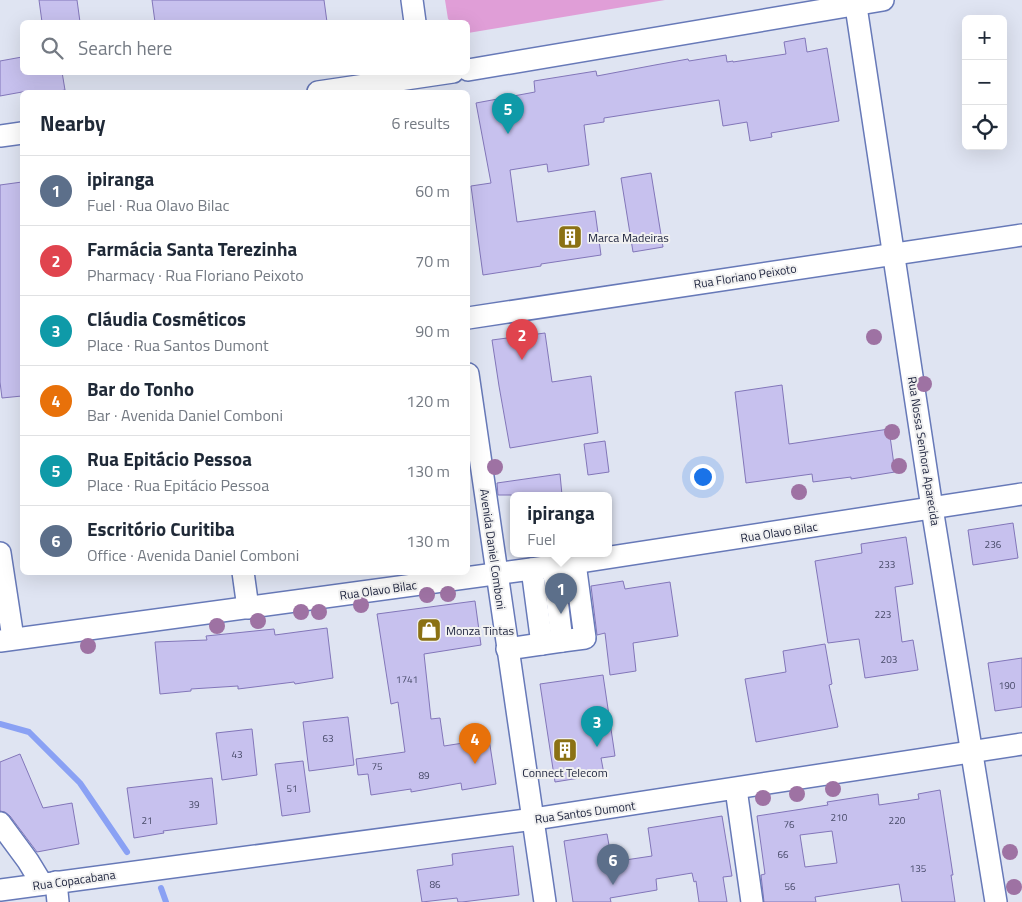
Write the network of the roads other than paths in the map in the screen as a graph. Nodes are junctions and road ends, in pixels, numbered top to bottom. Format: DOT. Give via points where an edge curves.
graph roads {
  1 [pos="412,0"];
  2 [pos="883,0"];
  3 [pos="856,2"];
  4 [pos="415,20"];
  5 [pos="470,70"];
  6 [pos="443,75"];
  7 [pos="424,81"];
  8 [pos="337,90"];
  9 [pos="20,133"];
  10 [pos="0,136"];
  11 [pos="1022,235"];
  12 [pos="895,254"];
  13 [pos="470,318"];
  14 [pos="470,388"];
  15 [pos="1022,494"];
  16 [pos="932,508"];
  17 [pos="0,554"];
  18 [pos="575,563"];
  19 [pos="543,568"];
  20 [pos="497,574"];
  21 [pos="244,575"];
  22 [pos="248,608"];
  23 [pos="7,639"];
  24 [pos="552,643"];
  25 [pos="507,649"];
  26 [pos="1022,744"];
  27 [pos="972,752"];
  28 [pos="736,789"];
  29 [pos="534,819"];
  30 [pos="0,823"];
  31 [pos="147,870"];
  32 [pos="52,889"];
  33 [pos="0,890"];
  34 [pos="545,902"];
  35 [pos="752,902"];
  36 [pos="996,902"];
  1 -- 4 [label="street"];
  2 -- 3 [label="street"];
  3 -- 5 [label="street"];
  3 -- 12 [label="street, Rua Nossa Senhora Aparecida"];
  6 -- 7 [label="street"];
  7 -- 8 [label="street"];
  9 -- 10 [label="street"];
  11 -- 12 [label="street, Rua Floriano Peixoto"];
  12 -- 13 [label="street, Rua Floriano Peixoto"];
  12 -- 16 [label="street, Rua Nossa Senhora Aparecida"];
  14 -- 20 [label="street, Avenida Daniel Comboni"];
  15 -- 16 [label="street, Rua Olavo Bilac"];
  16 -- 18 [label="street, Rua Olavo Bilac"];
  16 -- 27 [label="street, Rua Nossa Senhora Aparecida"];
  17 -- 23 [label="street"];
  18 -- 19 [label="street, Rua Olavo Bilac"];
  18 -- 24 [label="street" via="585,638"];
  19 -- 20 [label="street, Rua Olavo Bilac"];
  19 -- 24 [label="street"];
  20 -- 22 [label="street, Rua Olavo Bilac"];
  20 -- 25 [label="street, Avenida Daniel Comboni"];
  21 -- 22 [label="street"];
  22 -- 23 [label="street, Rua Olavo Bilac"];
  24 -- 25 [label="street"];
  25 -- 29 [label="street, Avenida Daniel Comboni"];
  26 -- 27 [label="street, Rua Santos Dumont"];
  27 -- 28 [label="street, Rua Santos Dumont"];
  27 -- 36 [label="street, Rua Nossa Senhora Aparecida"];
  28 -- 29 [label="street, Rua Santos Dumont"];
  28 -- 35 [label="street"];
  29 -- 31 [label="street, Rua Santos Dumont"];
  29 -- 34 [label="street, Avenida Daniel Comboni"];
  30 -- 32 [label="street"];
  31 -- 32 [label="street, Rua Copacabana"];
  32 -- 33 [label="street, Rua Copacabana"];
}
